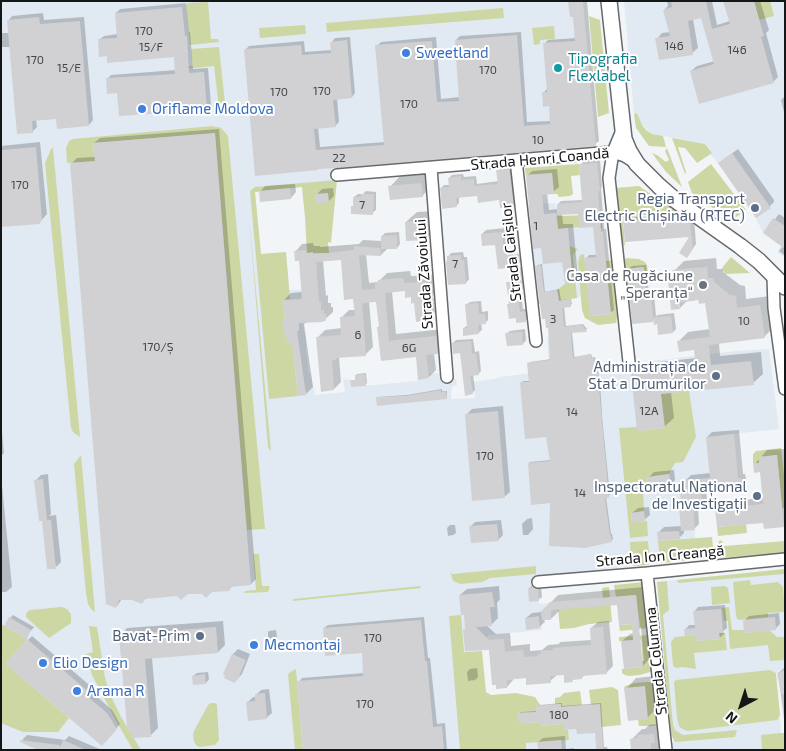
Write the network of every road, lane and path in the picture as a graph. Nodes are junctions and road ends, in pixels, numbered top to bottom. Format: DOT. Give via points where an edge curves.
graph roads {
  1 [pos="609,1"];
  2 [pos="623,128"];
  3 [pos="613,152"];
  4 [pos="516,160"];
  5 [pos="637,164"];
  6 [pos="431,168"];
  7 [pos="337,175"];
  8 [pos="773,276"];
  9 [pos="785,287"];
  10 [pos="536,341"];
  11 [pos="628,362"];
  12 [pos="447,377"];
  13 [pos="785,389"];
  14 [pos="785,559"];
  15 [pos="647,573"];
  16 [pos="538,582"];
  17 [pos="666,750"];
  1 -- 2 [label="main road"];
  2 -- 3 [label="street"];
  2 -- 5 [label="main road" via="628,151"];
  3 -- 4 [label="street, Strada Henri Coandă"];
  3 -- 5 [label="street, Strada Henri Coandă"];
  3 -- 11 [label="street" via="609,178"];
  4 -- 6 [label="street, Strada Henri Coandă"];
  4 -- 10 [label="street, Strada Caișilor"];
  5 -- 8 [label="main road, Strada Henri Coandă" via="675,200 740,246"];
  6 -- 7 [label="street, Strada Henri Coandă"];
  6 -- 12 [label="street, Strada Zăvoiului"];
  8 -- 9 [label="main road, Strada Henri Coandă"];
  8 -- 13 [label="street"];
  14 -- 15 [label="street, Strada Ion Creangă"];
  15 -- 16 [label="street, Strada Ion Creangă"];
  15 -- 17 [label="street, Strada Columna"];
}
